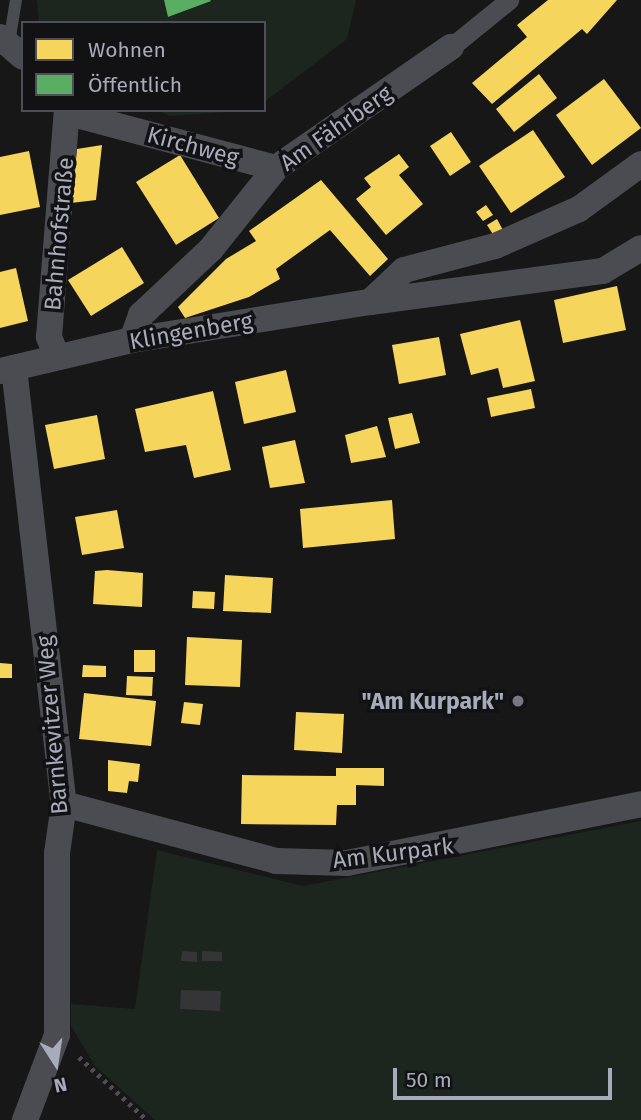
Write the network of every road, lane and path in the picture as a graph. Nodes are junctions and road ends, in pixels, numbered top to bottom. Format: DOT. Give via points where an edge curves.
graph roads {
  1 [pos="16,0"];
  2 [pos="509,0"];
  3 [pos="11,46"];
  4 [pos="451,47"];
  5 [pos="68,112"];
  6 [pos="641,164"];
  7 [pos="276,168"];
  8 [pos="641,248"];
  9 [pos="370,302"];
  10 [pos="132,340"];
  11 [pos="57,357"];
  12 [pos="7,370"];
  13 [pos="64,804"];
  14 [pos="641,804"];
  15 [pos="57,1035"];
  16 [pos="24,1120"];
  17 [pos="147,1120"];
  1 -- 3 [label="lane"];
  2 -- 4 [label="street, Am Fährberg"];
  4 -- 7 [label="street, Am Fährberg"];
  5 -- 7 [label="street, Kirchweg"];
  5 -- 11 [label="street, Bahnhofstraße" via="49,337"];
  6 -- 9 [label="street" via="579,209 495,246 404,271"];
  7 -- 10 [label="street, Am Fährberg" via="211,249 141,315"];
  8 -- 9 [label="street, Klingenberg" via="603,271"];
  9 -- 10 [label="street, Klingenberg"];
  10 -- 11 [label="street, Klingenberg"];
  11 -- 12 [label="street, Klingenberg"];
  12 -- 13 [label="street, Barnkevitzer Weg"];
  13 -- 14 [label="street, Am Kurpark" via="276,861 347,863"];
  13 -- 15 [label="street, Barnkevitzer Weg" via="57,853"];
  15 -- 16 [label="street, Barnkevitzer Weg"];
  15 -- 17 [label="path"];
}
